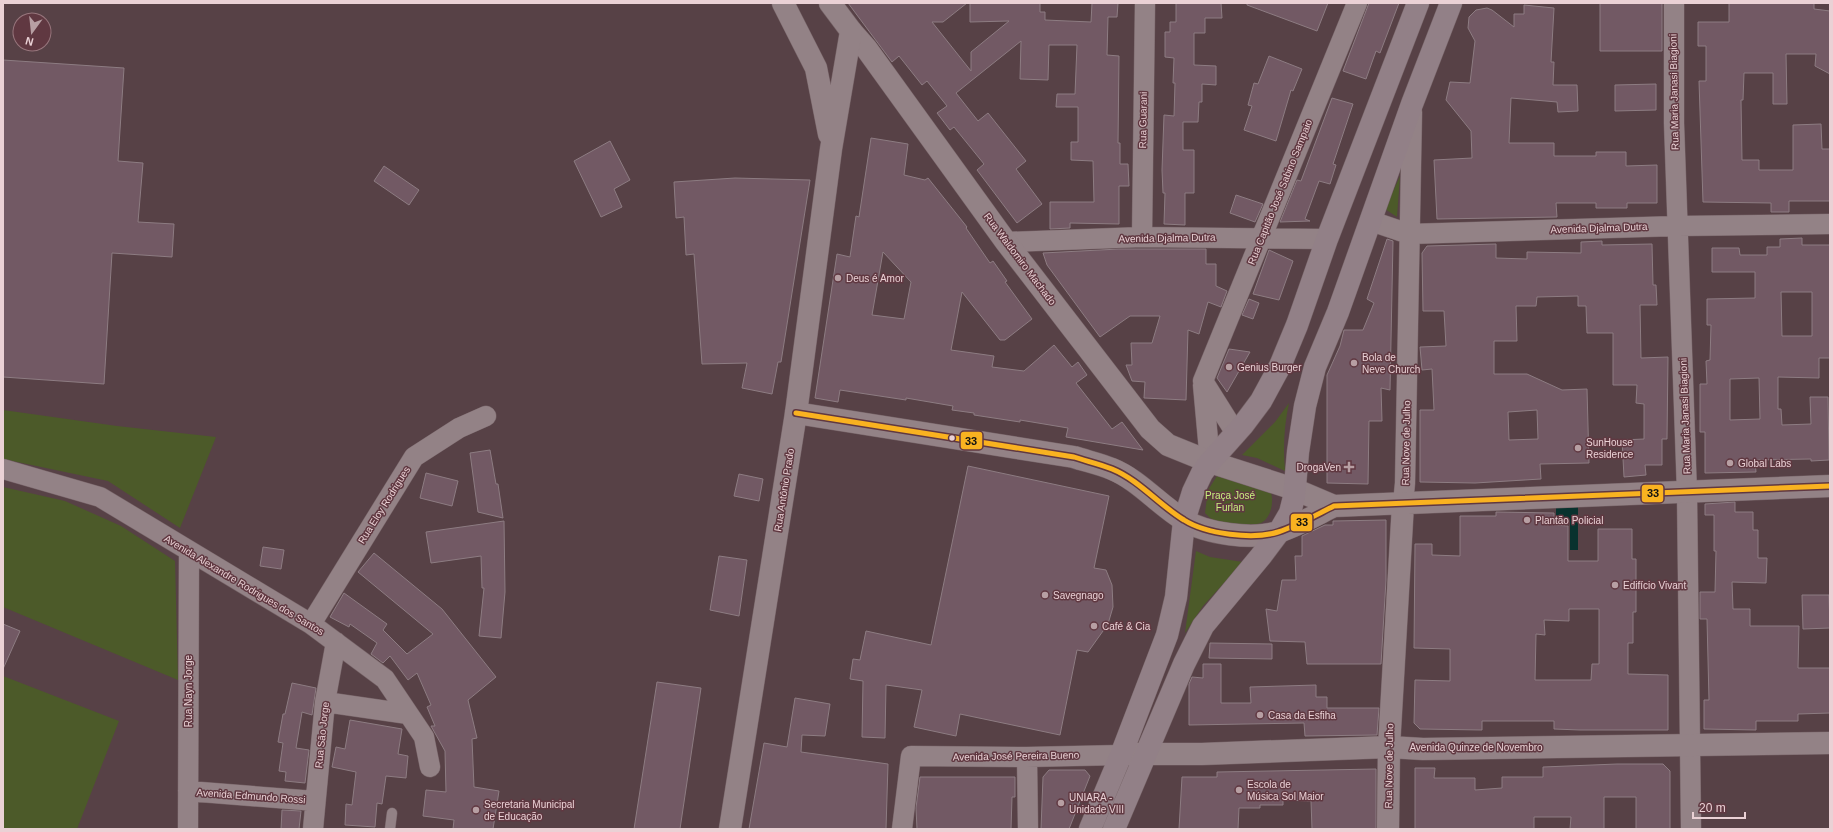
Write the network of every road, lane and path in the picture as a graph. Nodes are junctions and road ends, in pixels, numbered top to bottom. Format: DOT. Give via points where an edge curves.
graph roads {
  1 [pos="783,3"];
  2 [pos="830,3"];
  3 [pos="1145,3"];
  4 [pos="1357,3"];
  5 [pos="1418,3"];
  6 [pos="1452,3"];
  7 [pos="1674,3"];
  8 [pos="851,31"];
  9 [pos="1412,104"];
  10 [pos="831,149"];
  11 [pos="1348,183"];
  12 [pos="1371,221"];
  13 [pos="1830,224"];
  14 [pos="1678,226"];
  15 [pos="1409,234"];
  16 [pos="1142,237"];
  17 [pos="1262,237"];
  18 [pos="1327,239"];
  19 [pos="1006,242"];
  20 [pos="1203,381"];
  21 [pos="796,413"];
  22 [pos="486,416"];
  23 [pos="1235,432"];
  24 [pos="1210,462"];
  25 [pos="3,469"];
  26 [pos="1830,486"];
  27 [pos="1294,489"];
  28 [pos="1687,493"];
  29 [pos="1403,504"];
  30 [pos="1334,506"];
  31 [pos="1184,521"];
  32 [pos="1279,532"];
  33 [pos="189,552"];
  34 [pos="311,624"];
  35 [pos="336,642"];
  36 [pos="325,702"];
  37 [pos="408,714"];
  38 [pos="1830,743"];
  39 [pos="1689,745"];
  40 [pos="1389,747"];
  41 [pos="1145,754"];
  42 [pos="1122,755"];
  43 [pos="1028,757"];
  44 [pos="430,767"];
  45 [pos="188,791"];
  46 [pos="315,801"];
  47 [pos="392,813"];
  48 [pos="188,829"];
  49 [pos="313,829"];
  50 [pos="390,829"];
  51 [pos="730,829"];
  52 [pos="902,829"];
  53 [pos="1028,829"];
  54 [pos="1090,829"];
  55 [pos="1114,829"];
  56 [pos="1388,829"];
  57 [pos="1691,829"];
  1 -- 10 [label="street" via="816,68"];
  2 -- 8 [label="street, Rua Waldomiro Machado"];
  3 -- 16 [label="street, Rua Guarani"];
  4 -- 17 [label="street, Rua Capitão José Sabino Sampaio"];
  5 -- 11 [label="main road"];
  6 -- 9 [label="main road"];
  7 -- 14 [label="street, Rua Maria Janasi Biagioni" via="1674,124"];
  8 -- 10 [label="street, Rua Antônio Prado"];
  8 -- 19 [label="street, Rua Waldomiro Machado" via="866,48"];
  9 -- 12 [label="main road"];
  9 -- 15 [label="street, Rua Nove de Julho"];
  10 -- 21 [label="street, Rua Antônio Prado"];
  11 -- 12 [label="main road" via="1354,204 1361,214"];
  11 -- 18 [label="main road"];
  12 -- 15 [label="street, Avenida Djalma Dutra"];
  12 -- 27 [label="main road" via="1315,367 1305,406"];
  13 -- 14 [label="street, Avenida Djalma Dutra"];
  14 -- 15 [label="street, Avenida Djalma Dutra"];
  14 -- 28 [label="street, Rua Maria Janasi Biagioni"];
  15 -- 29 [label="street, Rua Nove de Julho"];
  16 -- 17 [label="street, Avenida Djalma Dutra"];
  16 -- 19 [label="street, Avenida Djalma Dutra"];
  17 -- 18 [label="street, Avenida Djalma Dutra"];
  17 -- 20 [label="street, Rua Capitão José Sabino Sampaio"];
  18 -- 23 [label="main road" via="1280,366 1261,401"];
  19 -- 24 [label="street, Rua Waldomiro Machado" via="1150,429 1168,445"];
  20 -- 23 [label="street"];
  20 -- 24 [label="street, Rua Capitão José Sabino Sampaio"];
  21 -- 31 [label="street" via="1074,457 1112,469 1153,495"];
  21 -- 51 [label="street, Rua Antônio Prado"];
  22 -- 34 [label="street, Rua Eloy Rodrigues" via="458,428 414,457"];
  23 -- 24 [label="main road"];
  24 -- 27 [label="street, Rua Waldomiro Machado"];
  24 -- 31 [label="main road" via="1193,492"];
  25 -- 33 [label="street, Avenida Alexandre Rodrigues dos Santos" via="100,497"];
  26 -- 28 [label="street"];
  27 -- 30 [label="street, Rua Waldomiro Machado"];
  27 -- 32 [label="main road" via="1290,513"];
  28 -- 29 [label="street"];
  28 -- 39 [label="street, Rua Maria Janasi Biagioni"];
  29 -- 30 [label="street"];
  29 -- 40 [label="street, Rua Nove de Julho"];
  30 -- 32 [label="street"];
  31 -- 32 [label="street" via="1219,533 1237,536"];
  31 -- 42 [label="main road" via="1176,597 1167,635"];
  32 -- 41 [label="main road" via="1203,626"];
  33 -- 34 [label="street, Avenida Alexandre Rodrigues dos Santos"];
  33 -- 45 [label="street, Rua Nayn Jorge"];
  34 -- 35 [label="street, Avenida Alexandre Rodrigues dos Santos"];
  35 -- 36 [label="street, Rua São Jorge"];
  35 -- 37 [label="street, Avenida Alexandre Rodrigues dos Santos" via="385,679"];
  36 -- 37 [label="street"];
  36 -- 46 [label="street, Rua São Jorge"];
  37 -- 44 [label="street, Avenida Alexandre Rodrigues dos Santos" via="424,737"];
  38 -- 39 [label="street, Avenida Quinze de Novembro"];
  39 -- 40 [label="street, Avenida Quinze de Novembro" via="1423,749"];
  39 -- 57 [label="street, Rua Maria Janasi Biagioni"];
  40 -- 41 [label="street, Avenida Quinze de Novembro"];
  40 -- 56 [label="street, Rua Nove de Julho"];
  41 -- 42 [label="street, Avenida Quinze de Novembro"];
  41 -- 55 [label="main road"];
  42 -- 43 [label="street, Avenida José Pereira Bueno"];
  42 -- 54 [label="main road"];
  43 -- 52 [label="street, Avenida José Pereira Bueno" via="911,756"];
  43 -- 53 [label="street"];
  45 -- 46 [label="street, Avenida Edmundo Rossi"];
  45 -- 48 [label="street, Rua Nayn Jorge"];
  46 -- 49 [label="street, Rua São Jorge"];
  47 -- 50 [label="lane"];
}
